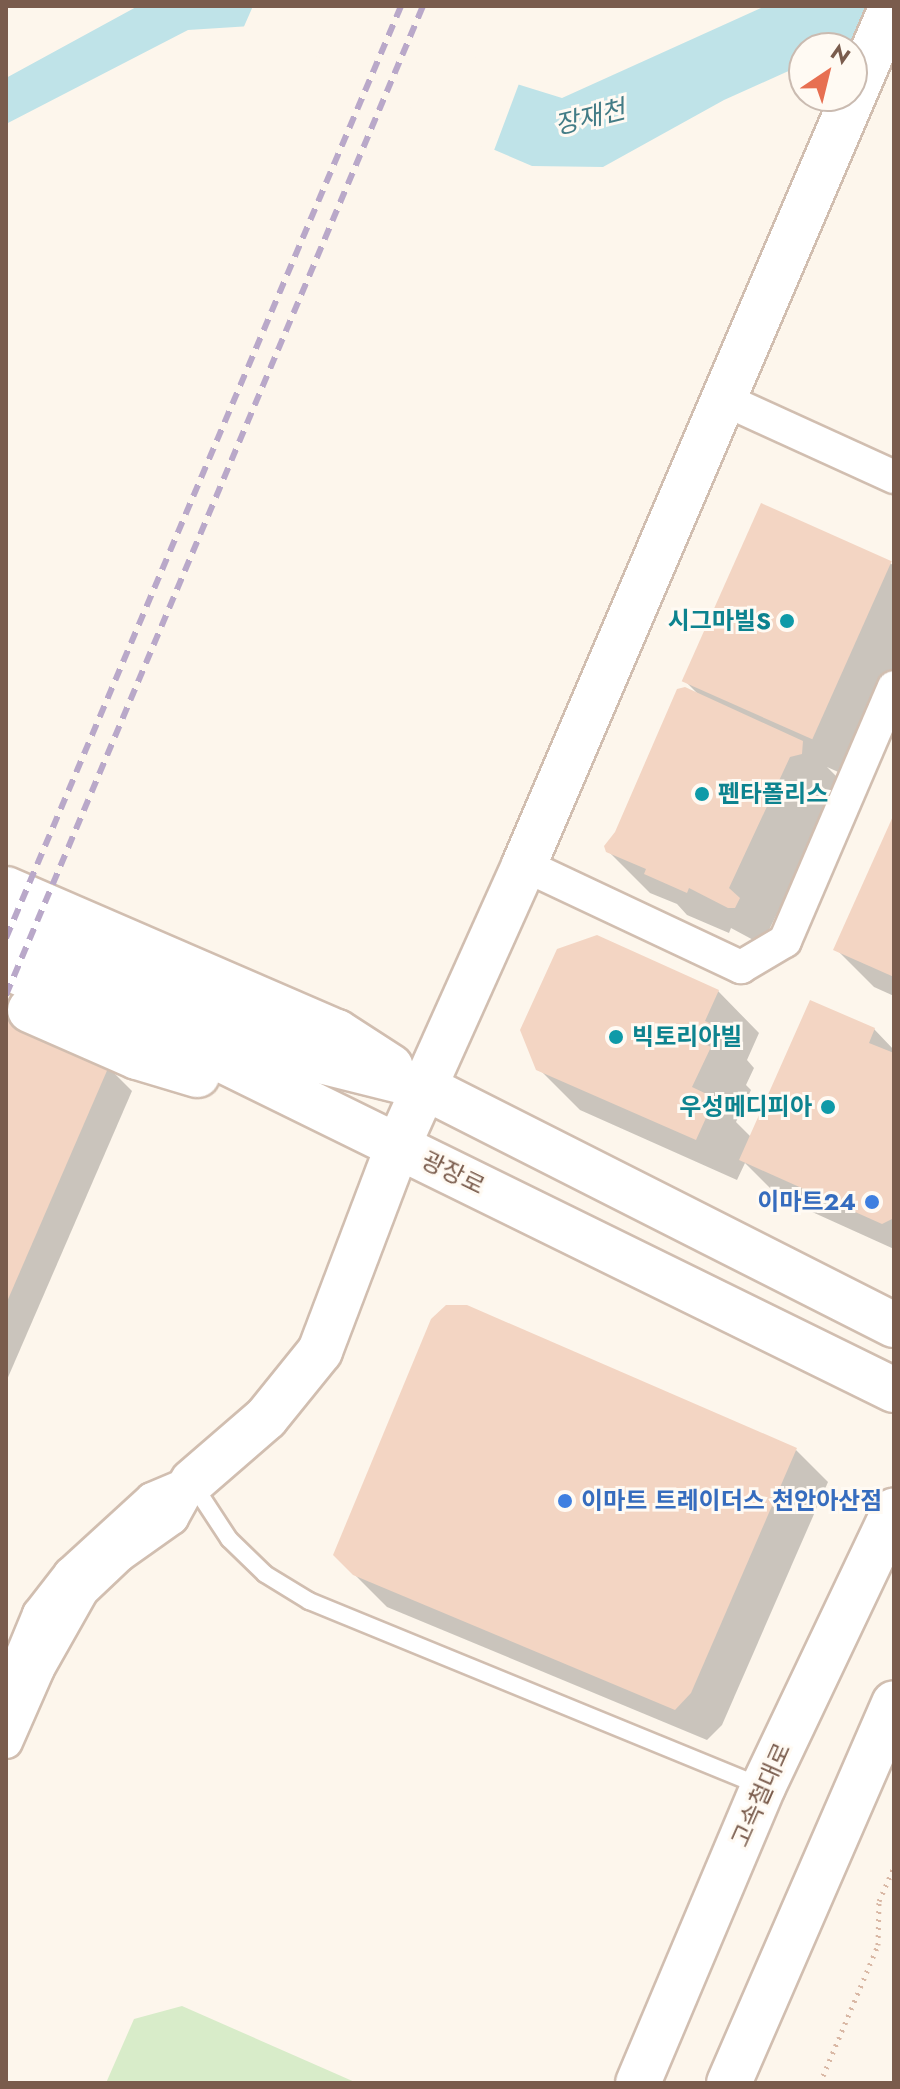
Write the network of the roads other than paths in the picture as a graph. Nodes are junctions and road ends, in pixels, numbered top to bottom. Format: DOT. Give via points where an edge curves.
graph roads {
  1 [pos="892,6"];
  2 [pos="723,399"];
  3 [pos="894,477"];
  4 [pos="894,687"];
  5 [pos="524,865"];
  6 [pos="6,889"];
  7 [pos="6,927"];
  8 [pos="6,967"];
  9 [pos="6,999"];
  10 [pos="424,1087"];
  11 [pos="320,1110"];
  12 [pos="398,1146"];
  13 [pos="894,1325"];
  14 [pos="894,1390"];
  15 [pos="192,1482"];
  16 [pos="894,1511"];
  17 [pos="6,1693"];
  18 [pos="894,1703"];
  19 [pos="6,1742"];
  20 [pos="763,1787"];
  21 [pos="638,2083"];
  22 [pos="729,2083"];
  1 -- 2 [label="main road"];
  2 -- 3 [label="street"];
  2 -- 5 [label="main road"];
  4 -- 5 [label="street" via="785,941 741,967"];
  5 -- 10 [label="main road"];
  6 -- 10 [label="main road" via="337,1032"];
  7 -- 10 [label="main road" via="324,1062"];
  8 -- 11 [label="main road, 광장로" via="218,1058"];
  9 -- 11 [label="main road" via="137,1057"];
  10 -- 12 [label="main road"];
  10 -- 13 [label="main road"];
  11 -- 12 [label="main road, 광장로"];
  12 -- 14 [label="main road, 광장로"];
  12 -- 15 [label="main road" via="320,1351 266,1418"];
  15 -- 17 [label="street" via="152,1499 70,1574 39,1614"];
  15 -- 19 [label="street" via="172,1518 120,1555 82,1591 38,1669"];
  15 -- 20 [label="lane" via="229,1539 265,1574 309,1601"];
  16 -- 20 [label="main road, 고속철대로"];
  18 -- 22 [label="main road"];
  20 -- 21 [label="main road, 고속철대로"];
}
